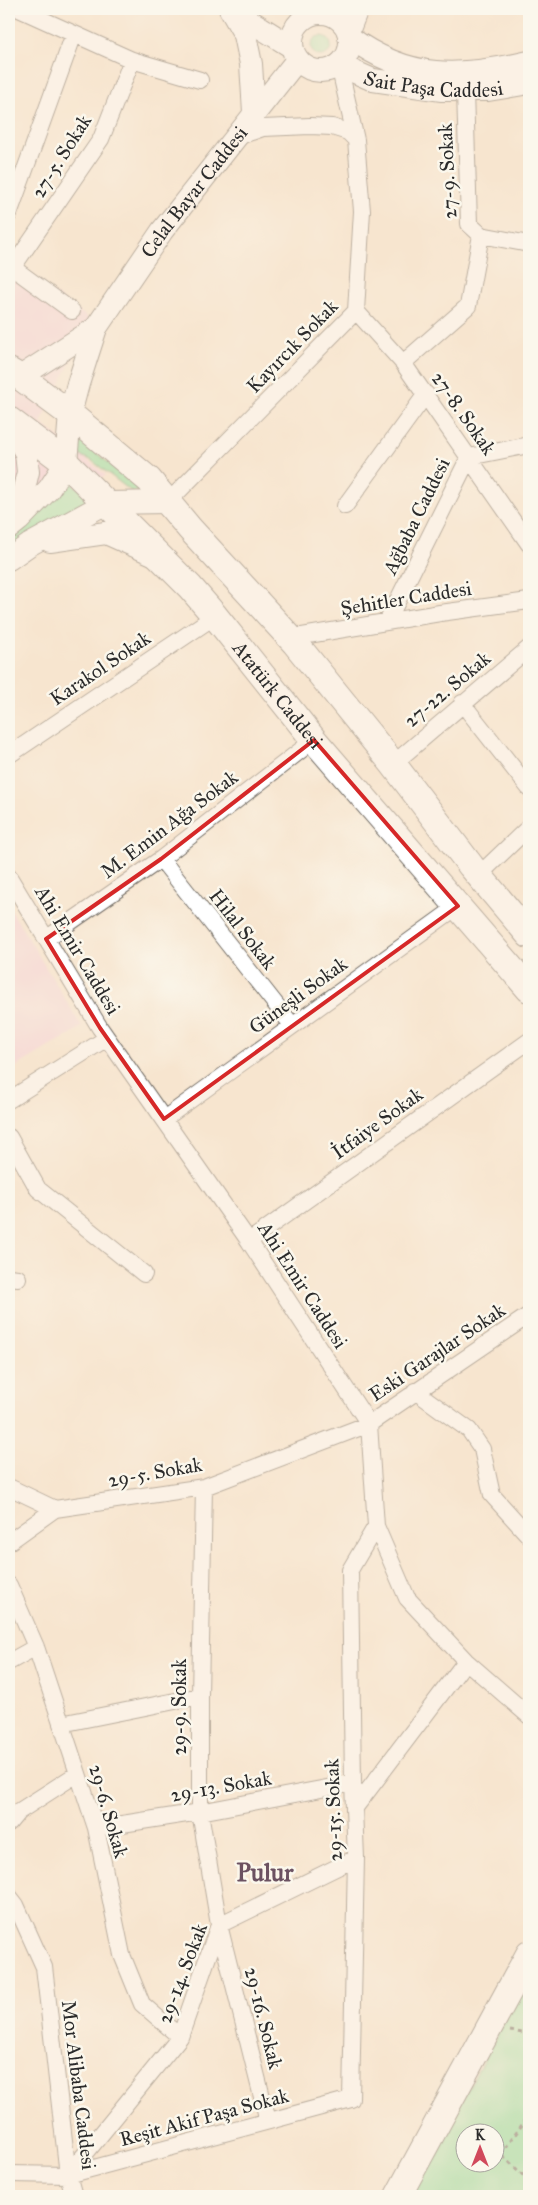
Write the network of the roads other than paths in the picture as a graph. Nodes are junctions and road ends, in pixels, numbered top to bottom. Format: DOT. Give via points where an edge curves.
graph roads {
  1 [pos="19,9"];
  2 [pos="231,9"];
  3 [pos="357,9"];
  4 [pos="305,11"];
  5 [pos="74,34"];
  6 [pos="349,35"];
  7 [pos="294,54"];
  8 [pos="132,60"];
  9 [pos="529,62"];
  10 [pos="339,65"];
  11 [pos="200,80"];
  12 [pos="529,83"];
  13 [pos="465,91"];
  14 [pos="254,112"];
  15 [pos="235,137"];
  16 [pos="356,140"];
  17 [pos="9,214"];
  18 [pos="481,235"];
  19 [pos="529,244"];
  20 [pos="11,266"];
  21 [pos="72,311"];
  22 [pos="356,311"];
  23 [pos="96,328"];
  24 [pos="403,363"];
  25 [pos="14,374"];
  26 [pos="426,394"];
  27 [pos="70,414"];
  28 [pos="9,420"];
  29 [pos="9,425"];
  30 [pos="529,445"];
  31 [pos="469,457"];
  32 [pos="66,463"];
  33 [pos="168,502"];
  34 [pos="106,503"];
  35 [pos="345,506"];
  36 [pos="13,525"];
  37 [pos="529,544"];
  38 [pos="29,545"];
  39 [pos="162,557"];
  40 [pos="9,560"];
  41 [pos="529,601"];
  42 [pos="215,616"];
  43 [pos="387,622"];
  44 [pos="290,638"];
  45 [pos="529,648"];
  46 [pos="462,704"];
  47 [pos="314,740"];
  48 [pos="9,755"];
  49 [pos="393,764"];
  50 [pos="529,788"];
  51 [pos="529,827"];
  52 [pos="161,859"];
  53 [pos="479,875"];
  54 [pos="9,876"];
  55 [pos="458,906"];
  56 [pos="529,934"];
  57 [pos="46,939"];
  58 [pos="529,989"];
  59 [pos="292,1025"];
  60 [pos="107,1038"];
  61 [pos="529,1041"];
  62 [pos="9,1100"];
  63 [pos="164,1119"];
  64 [pos="9,1137"];
  65 [pos="249,1241"];
  66 [pos="144,1274"];
  67 [pos="529,1315"];
  68 [pos="415,1391"];
  69 [pos="369,1424"];
  70 [pos="9,1487"];
  71 [pos="204,1487"];
  72 [pos="55,1509"];
  73 [pos="376,1526"];
  74 [pos="529,1536"];
  75 [pos="9,1542"];
  76 [pos="9,1585"];
  77 [pos="36,1647"];
  78 [pos="466,1661"];
  79 [pos="9,1662"];
  80 [pos="200,1696"];
  81 [pos="529,1716"];
  82 [pos="61,1724"];
  83 [pos="77,1774"];
  84 [pos="353,1783"];
  85 [pos="354,1809"];
  86 [pos="200,1812"];
  87 [pos="9,1823"];
  88 [pos="96,1828"];
  89 [pos="356,1858"];
  90 [pos="9,1896"];
  91 [pos="219,1925"];
  92 [pos="529,1954"];
  93 [pos="180,2037"];
  94 [pos="351,2099"];
  95 [pos="268,2121"];
  96 [pos="9,2174"];
  97 [pos="68,2175"];
  98 [pos="74,2196"];
  99 [pos="398,2196"];
  1 -- 5 [label="street"];
  2 -- 7 [label="street"];
  2 -- 14 [label="street" via="245,35 251,64"];
  3 -- 6 [label="street"];
  4 -- 6 [label="street" via="330,15 343,23"];
  4 -- 7 [label="street" via="292,38"];
  5 -- 8 [label="street"];
  5 -- 17 [label="street, 27-5. Sokak"];
  6 -- 9 [label="street, Sait Paşa Caddesi" via="385,59 430,72 479,72"];
  6 -- 10 [label="street" via="349,51"];
  7 -- 10 [label="street" via="306,68 318,71 331,70"];
  7 -- 14 [label="street, Celal Bayar Caddesi"];
  8 -- 11 [label="street"];
  8 -- 20 [label="street, 27-5. Sokak" via="101,139"];
  10 -- 13 [label="street, Sait Paşa Caddesi" via="373,80"];
  10 -- 16 [label="street, Kayırcık Sokak"];
  12 -- 13 [label="street, Sait Paşa Caddesi"];
  13 -- 18 [label="street, 27-9. Sokak" via="469,224"];
  14 -- 15 [label="street, Celal Bayar Caddesi"];
  15 -- 16 [label="street" via="263,128 310,126 332,127 348,132"];
  15 -- 23 [label="street, Celal Bayar Caddesi" via="162,231"];
  16 -- 22 [label="street, Kayırcık Sokak" via="362,211"];
  18 -- 19 [label="street"];
  18 -- 24 [label="street, 27-9. Sokak" via="468,306"];
  20 -- 21 [label="street"];
  22 -- 24 [label="street, 27-8. Sokak"];
  22 -- 33 [label="street, Kayırcık Sokak"];
  23 -- 25 [label="street"];
  23 -- 27 [label="street"];
  24 -- 26 [label="street, 27-8. Sokak"];
  25 -- 27 [label="main road"];
  26 -- 31 [label="street, 27-8. Sokak"];
  26 -- 35 [label="street"];
  27 -- 32 [label="street"];
  27 -- 33 [label="main road" via="149,480"];
  28 -- 32 [label="main road, Atatürk Caddesi"];
  29 -- 36 [label="street" via="26,453 28,472"];
  30 -- 31 [label="street, Ağbaba Caddesi"];
  31 -- 37 [label="street, 27-8. Sokak"];
  31 -- 43 [label="street, Ağbaba Caddesi"];
  32 -- 34 [label="main road, Atatürk Caddesi"];
  32 -- 36 [label="street" via="49,489"];
  33 -- 34 [label="street"];
  33 -- 44 [label="main road"];
  34 -- 38 [label="street"];
  34 -- 39 [label="main road, Atatürk Caddesi"];
  38 -- 39 [label="street" via="106,534"];
  38 -- 40 [label="street"];
  39 -- 42 [label="main road, Atatürk Caddesi"];
  41 -- 43 [label="street, Şehitler Caddesi"];
  42 -- 47 [label="main road, Atatürk Caddesi"];
  42 -- 48 [label="street, Karakol Sokak"];
  43 -- 44 [label="street, Şehitler Caddesi"];
  44 -- 49 [label="main road"];
  45 -- 46 [label="street, 27-22. Sokak"];
  46 -- 49 [label="street, 27-22. Sokak"];
  46 -- 50 [label="street"];
  47 -- 52 [label="street, M. Emin Ağa Sokak"];
  47 -- 55 [label="main road, Atatürk Caddesi"];
  49 -- 53 [label="main road"];
  51 -- 53 [label="street"];
  52 -- 57 [label="street, M. Emin Ağa Sokak"];
  52 -- 59 [label="street, Hilal Sokak"];
  53 -- 56 [label="main road"];
  54 -- 57 [label="street, Ahi Emir Caddesi"];
  55 -- 58 [label="main road, Atatürk Caddesi"];
  55 -- 59 [label="street, Güneşli Sokak"];
  57 -- 60 [label="street, Ahi Emir Caddesi"];
  59 -- 63 [label="street, Güneşli Sokak"];
  60 -- 62 [label="street"];
  60 -- 63 [label="street, Ahi Emir Caddesi"];
  61 -- 65 [label="street, İtfaiye Sokak"];
  63 -- 65 [label="street, Ahi Emir Caddesi"];
  64 -- 66 [label="street" via="38,1189"];
  65 -- 69 [label="street, Ahi Emir Caddesi"];
  67 -- 68 [label="street, Eski Garajlar Sokak"];
  68 -- 69 [label="street, Eski Garajlar Sokak"];
  68 -- 74 [label="street" via="470,1430 482,1449 492,1495"];
  69 -- 71 [label="street, 29-5. Sokak"];
  69 -- 73 [label="street, Ahi Emir Caddesi"];
  70 -- 72 [label="street"];
  71 -- 72 [label="street, 29-5. Sokak"];
  71 -- 80 [label="street, 29-9. Sokak"];
  72 -- 75 [label="street, 29-5. Sokak"];
  73 -- 78 [label="street, Ahi Emir Caddesi" via="407,1598"];
  73 -- 84 [label="street, 29-15. Sokak" via="350,1570"];
  76 -- 77 [label="street, 29-6. Sokak"];
  77 -- 79 [label="street"];
  77 -- 82 [label="street, 29-6. Sokak"];
  78 -- 81 [label="street, Ahi Emir Caddesi"];
  78 -- 85 [label="street"];
  80 -- 82 [label="street"];
  80 -- 86 [label="street, 29-9. Sokak"];
  82 -- 83 [label="street, 29-6. Sokak"];
  83 -- 87 [label="street" via="18,1812"];
  83 -- 88 [label="street, 29-6. Sokak"];
  84 -- 85 [label="street, 29-15. Sokak"];
  84 -- 86 [label="street, 29-13. Sokak"];
  85 -- 89 [label="street, 29-15. Sokak"];
  86 -- 88 [label="street, 29-13. Sokak"];
  86 -- 91 [label="street, 29-9. Sokak"];
  88 -- 93 [label="street, 29-6. Sokak" via="122,1955 142,2004"];
  89 -- 91 [label="street, 29-14. Sokak"];
  89 -- 94 [label="street, 29-15. Sokak"];
  90 -- 97 [label="street, Mor Alibaba Caddesi" via="16,1904 44,1967"];
  91 -- 93 [label="street, 29-14. Sokak"];
  91 -- 95 [label="street, 29-16. Sokak"];
  92 -- 99 [label="main road"];
  93 -- 97 [label="street, 29-14. Sokak"];
  94 -- 95 [label="street, Reşit Akif Paşa Sokak"];
  95 -- 97 [label="street, Reşit Akif Paşa Sokak"];
  96 -- 97 [label="street, Reşit Akif Paşa Sokak"];
  97 -- 98 [label="street, Mor Alibaba Caddesi"];
}
